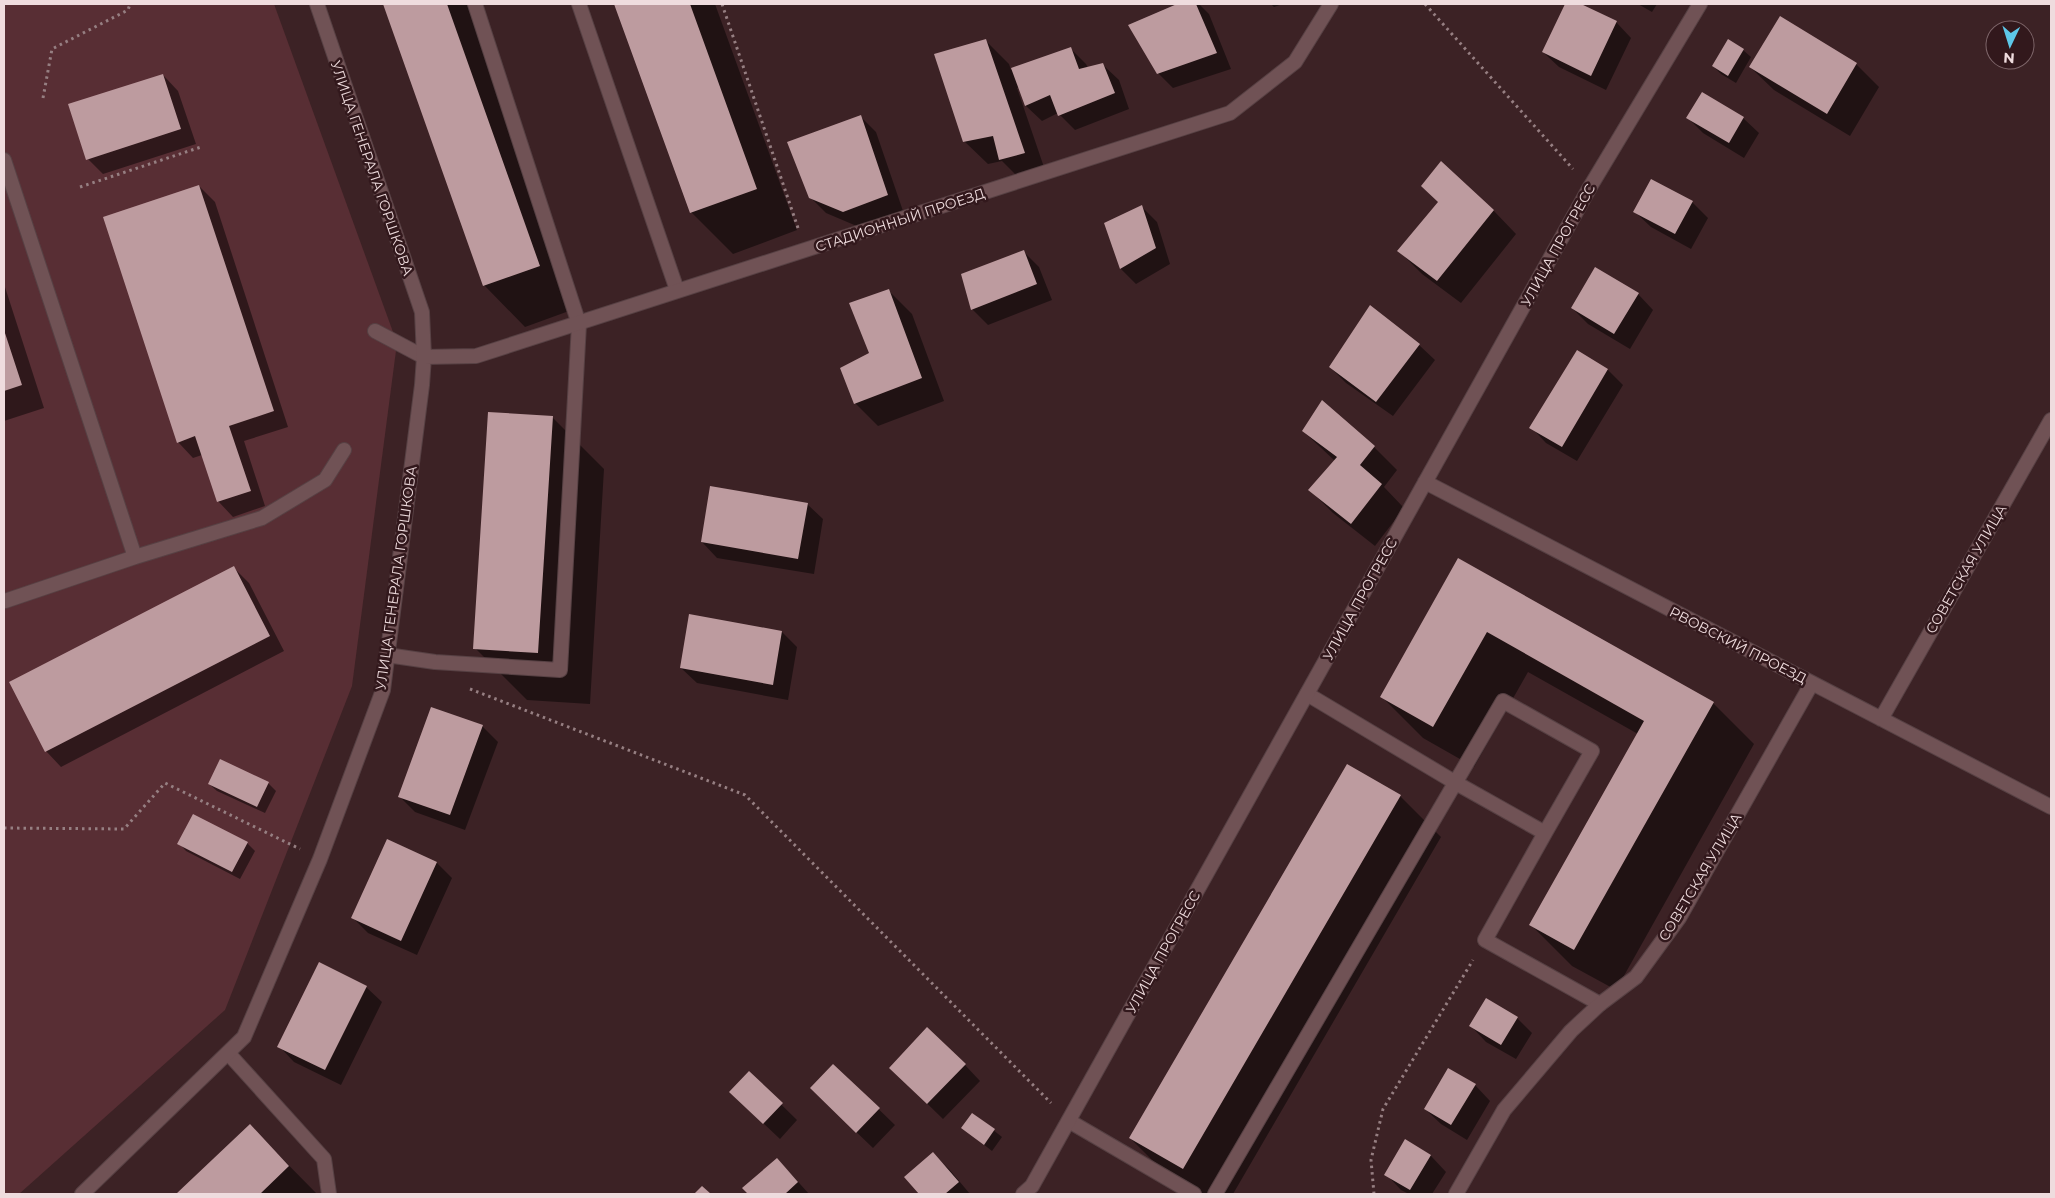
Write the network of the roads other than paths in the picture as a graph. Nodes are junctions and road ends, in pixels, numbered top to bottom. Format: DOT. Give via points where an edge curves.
graph roads {
  1 [pos="317,4"];
  2 [pos="475,4"];
  3 [pos="579,4"];
  4 [pos="1331,4"];
  5 [pos="1700,4"];
  6 [pos="4,160"];
  7 [pos="677,290"];
  8 [pos="579,324"];
  9 [pos="375,331"];
  10 [pos="424,358"];
  11 [pos="2051,420"];
  12 [pos="344,450"];
  13 [pos="1425,482"];
  14 [pos="134,557"];
  15 [pos="6,601"];
  16 [pos="387,655"];
  17 [pos="1812,683"];
  18 [pos="1307,694"];
  19 [pos="1881,719"];
  20 [pos="1456,783"];
  21 [pos="2051,807"];
  22 [pos="1545,833"];
  23 [pos="1600,1004"];
  24 [pos="228,1053"];
  25 [pos="1069,1121"];
  26 [pos="82,1194"];
  27 [pos="329,1194"];
  28 [pos="1023,1194"];
  29 [pos="1194,1194"];
  30 [pos="1215,1194"];
  31 [pos="1456,1194"];
  1 -- 10 [label="street, УЛИЦА ГЕНЕРАЛА ГОРШКОВА" via="422,312"];
  2 -- 8 [label="street"];
  3 -- 7 [label="street"];
  4 -- 7 [label="street, СТАДИОННЫЙ ПРОЕЗД" via="1295,62 1230,113"];
  5 -- 13 [label="street, УЛИЦА ПРОГРЕСС" via="1590,188"];
  6 -- 14 [label="street"];
  7 -- 8 [label="street, СТАДИОННЫЙ ПРОЕЗД"];
  8 -- 10 [label="street, СТАДИОННЫЙ ПРОЕЗД" via="476,356"];
  8 -- 16 [label="street" via="560,670 435,662"];
  9 -- 10 [label="street"];
  10 -- 16 [label="street, УЛИЦА ГЕНЕРАЛА ГОРШКОВА"];
  11 -- 19 [label="street, СОВЕТСКАЯ УЛИЦА"];
  12 -- 14 [label="street" via="325,480 262,518"];
  13 -- 17 [label="street, РВОВСКИЙ ПРОЕЗД"];
  13 -- 18 [label="street, УЛИЦА ПРОГРЕСС"];
  14 -- 15 [label="street"];
  16 -- 24 [label="street, УЛИЦА ГЕНЕРАЛА ГОРШКОВА" via="383,690 320,859 244,1037"];
  17 -- 19 [label="street, РВОВСКИЙ ПРОЕЗД"];
  17 -- 23 [label="street, СОВЕТСКАЯ УЛИЦА" via="1679,918 1636,977"];
  18 -- 20 [label="street"];
  18 -- 25 [label="street, УЛИЦА ПРОГРЕСС"];
  19 -- 21 [label="street, РВОВСКИЙ ПРОЕЗД"];
  20 -- 22 [label="street"];
  20 -- 22 [label="street" via="1503,701 1560,732 1592,751"];
  20 -- 30 [label="street"];
  22 -- 23 [label="street" via="1485,940"];
  23 -- 31 [label="street, СОВЕТСКАЯ УЛИЦА" via="1571,1031 1504,1110"];
  24 -- 26 [label="street, УЛИЦА ГЕНЕРАЛА ГОРШКОВА"];
  24 -- 27 [label="street" via="324,1159"];
  25 -- 28 [label="street, УЛИЦА ПРОГРЕСС" via="1032,1186"];
  25 -- 29 [label="street"];
}
